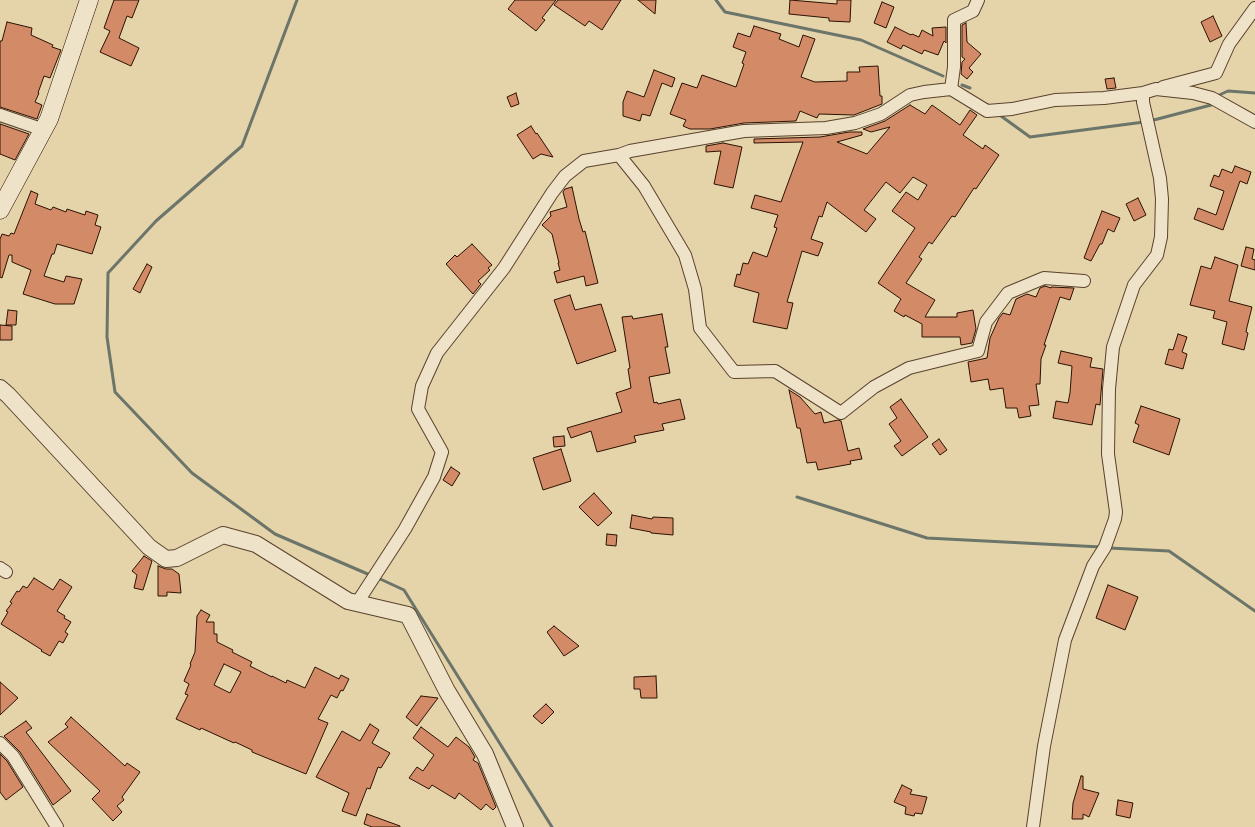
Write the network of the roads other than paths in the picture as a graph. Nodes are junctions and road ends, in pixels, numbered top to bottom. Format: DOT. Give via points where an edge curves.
graph roads {
  1 [pos="89,0"];
  2 [pos="978,0"];
  3 [pos="1255,8"];
  4 [pos="951,90"];
  5 [pos="1149,91"];
  6 [pos="0,115"];
  7 [pos="1255,122"];
  8 [pos="44,130"];
  9 [pos="619,155"];
  10 [pos="0,210"];
  11 [pos="1084,281"];
  12 [pos="0,388"];
  13 [pos="357,603"];
  14 [pos="0,743"];
  15 [pos="56,827"];
  16 [pos="515,827"];
  17 [pos="1033,827"];
  1 -- 8 [label="main road"];
  2 -- 4 [label="street" via="973,11 954,20"];
  3 -- 5 [label="street" via="1229,44 1216,73"];
  4 -- 5 [label="street" via="987,111 1055,100 1104,98"];
  4 -- 9 [label="street" via="910,95 881,114 855,123 826,128 744,131"];
  5 -- 7 [label="street" via="1193,93 1212,98"];
  5 -- 17 [label="street" via="1147,120 1160,178 1161,237 1157,255 1134,286 1113,348 1108,389 1108,454 1115,519 1105,547 1092,566 1065,640 1044,746"];
  6 -- 8 [label="street"];
  8 -- 10 [label="main road"];
  9 -- 11 [label="street" via="644,186 685,254 700,328 734,372 775,371 841,413 874,388 909,368 978,351 986,322 1008,293 1044,278"];
  9 -- 13 [label="street" via="584,162 565,176 504,268 437,353 422,386 418,409 442,452 430,484 405,530"];
  12 -- 13 [label="street" via="149,548 166,559 177,558 222,535 256,544 348,601"];
  13 -- 16 [label="street" via="408,615 447,691 485,754"];
  14 -- 15 [label="street" via="13,756"];
}
